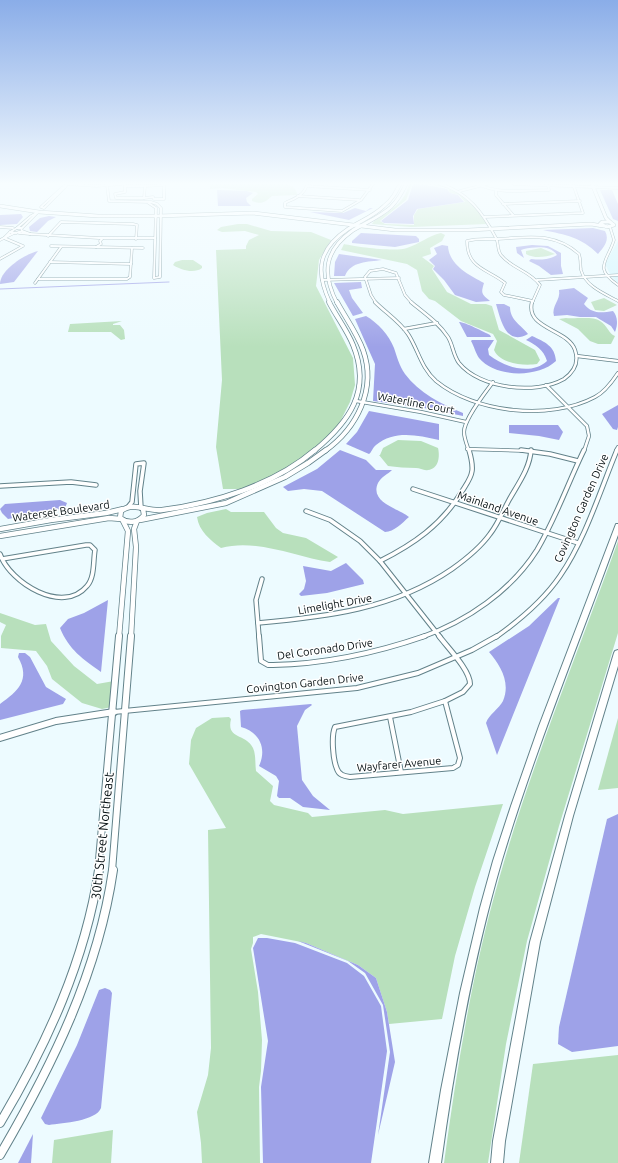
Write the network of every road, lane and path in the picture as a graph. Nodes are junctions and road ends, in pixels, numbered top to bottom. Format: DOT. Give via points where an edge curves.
graph roads {
  1 [pos="4,238"];
  2 [pos="101,238"];
  3 [pos="111,238"];
  4 [pos="150,238"];
  5 [pos="155,238"];
  6 [pos="161,238"];
  7 [pos="336,238"];
  8 [pos="343,238"];
  9 [pos="530,238"];
  10 [pos="544,238"];
  11 [pos="613,238"];
  12 [pos="136,239"];
  13 [pos="496,239"];
  14 [pos="0,240"];
  15 [pos="51,246"];
  16 [pos="61,247"];
  17 [pos="95,248"];
  18 [pos="132,248"];
  19 [pos="143,248"];
  20 [pos="0,259"];
  21 [pos="50,262"];
  22 [pos="131,264"];
  23 [pos="606,275"];
  24 [pos="618,275"];
  25 [pos="585,277"];
  26 [pos="399,278"];
  27 [pos="38,279"];
  28 [pos="366,279"];
  29 [pos="322,280"];
  30 [pos="328,280"];
  31 [pos="537,280"];
  32 [pos="35,283"];
  33 [pos="618,285"];
  34 [pos="533,301"];
  35 [pos="618,301"];
  36 [pos="437,323"];
  37 [pos="404,329"];
  38 [pos="577,356"];
  39 [pos="618,361"];
  40 [pos="618,373"];
  41 [pos="493,382"];
  42 [pos="546,385"];
  43 [pos="356,401"];
  44 [pos="363,402"];
  45 [pos="480,403"];
  46 [pos="568,407"];
  47 [pos="466,422"];
  48 [pos="618,447"];
  49 [pos="468,449"];
  50 [pos="531,450"];
  51 [pos="578,461"];
  52 [pos="96,485"];
  53 [pos="0,486"];
  54 [pos="413,489"];
  55 [pos="456,503"];
  56 [pos="126,508"];
  57 [pos="142,508"];
  58 [pos="306,511"];
  59 [pos="500,517"];
  60 [pos="122,520"];
  61 [pos="139,520"];
  62 [pos="618,526"];
  63 [pos="0,529"];
  64 [pos="546,533"];
  65 [pos="0,536"];
  66 [pos="578,543"];
  67 [pos="0,554"];
  68 [pos="2,559"];
  69 [pos="380,561"];
  70 [pos="262,579"];
  71 [pos="407,594"];
  72 [pos="258,623"];
  73 [pos="435,632"];
  74 [pos="618,652"];
  75 [pos="456,658"];
  76 [pos="445,700"];
  77 [pos="126,711"];
  78 [pos="114,712"];
  79 [pos="390,717"];
  80 [pos="0,738"];
  81 [pos="401,772"];
  82 [pos="0,1123"];
  83 [pos="0,1155"];
  84 [pos="435,1163"];
  85 [pos="497,1163"];
  1 -- 14 [label="street"];
  1 -- 20 [label="street" via="23,246"];
  2 -- 17 [label="street" via="102,244"];
  3 -- 12 [label="street"];
  4 -- 12 [label="street"];
  5 -- 6 [label="street" via="154,278 160,277"];
  7 -- 29 [label="street" via="321,263"];
  8 -- 30 [label="street" via="327,266"];
  9 -- 13 [label="street"];
  10 -- 25 [label="street" via="566,244 579,254 581,270"];
  11 -- 23 [label="street" via="602,264"];
  13 -- 31 [label="street" via="502,257"];
  13 -- 34 [label="street" via="466,241 468,255 482,269 505,283 501,292 504,295"];
  15 -- 16 [label="street"];
  16 -- 17 [label="street"];
  16 -- 21 [label="street"];
  17 -- 18 [label="street"];
  18 -- 19 [label="street"];
  18 -- 22 [label="street"];
  21 -- 22 [label="street"];
  21 -- 27 [label="street"];
  22 -- 27 [label="street" via="128,279"];
  23 -- 24 [label="street"];
  23 -- 25 [label="street"];
  23 -- 33 [label="street"];
  25 -- 31 [label="street"];
  25 -- 35 [label="street"];
  26 -- 28 [label="street"];
  26 -- 28 [label="street" via="393,271 378,269 368,273"];
  26 -- 36 [label="street" via="406,296"];
  27 -- 32 [label="street"];
  28 -- 30 [label="street"];
  28 -- 37 [label="street" via="369,292 376,304"];
  29 -- 30 [label="street"];
  29 -- 43 [label="street" via="324,290 358,359 360,376"];
  30 -- 44 [label="street" via="331,291 365,355 368,375"];
  31 -- 34 [label="street" via="540,285"];
  34 -- 38 [label="street" via="533,316 542,325 567,340"];
  36 -- 37 [label="street"];
  36 -- 41 [label="street" via="450,341 459,362 476,376"];
  37 -- 45 [label="street" via="421,364 436,380 452,391"];
  38 -- 39 [label="street"];
  38 -- 42 [label="street" via="576,366 568,376"];
  40 -- 46 [label="street" via="596,397"];
  41 -- 42 [label="street" via="521,387"];
  41 -- 45 [label="street"];
  42 -- 46 [label="street, Del Coronado Drive"];
  43 -- 44 [label="street, Waterline Court"];
  43 -- 57 [label="street" via="330,438 309,456 283,472 215,500 158,511"];
  44 -- 47 [label="street, Waterline Court"];
  44 -- 61 [label="street" via="352,423 335,443 316,459 287,477 225,504"];
  45 -- 46 [label="street" via="523,410"];
  45 -- 47 [label="street"];
  46 -- 51 [label="street, Del Coronado Drive" via="584,422 589,431 587,444"];
  47 -- 49 [label="street" via="464,430"];
  48 -- 66 [label="street, Covington Garden Drive"];
  49 -- 50 [label="street"];
  49 -- 55 [label="street" via="472,470"];
  50 -- 51 [label="street"];
  50 -- 59 [label="street, Limelight Drive" via="528,464"];
  51 -- 64 [label="street, Del Coronado Drive"];
  52 -- 53 [label="street" via="71,482"];
  54 -- 55 [label="street, Mainland Avenue"];
  55 -- 59 [label="street, Mainland Avenue"];
  55 -- 69 [label="street" via="441,522 425,536"];
  56 -- 57 [label="street, Waterset Boulevard"];
  56 -- 57 [label="street" via="132,502 136,464 144,463 140,491"];
  56 -- 60 [label="street" via="120,513"];
  56 -- 63 [label="street, Waterset Boulevard" via="106,514"];
  57 -- 61 [label="street, 30th Street Northeast" via="144,513"];
  58 -- 69 [label="street, Wayfarer Avenue" via="330,520 360,541"];
  59 -- 64 [label="street, Mainland Avenue"];
  59 -- 71 [label="street, Limelight Drive" via="486,539 458,565 426,586"];
  60 -- 61 [label="street, Waterset Boulevard"];
  60 -- 65 [label="street, Waterset Boulevard" via="109,518"];
  60 -- 78 [label="street, 30th Street Northeast" via="128,531"];
  61 -- 77 [label="street, 30th Street Northeast" via="134,529 136,547"];
  62 -- 84 [label="highway" via="501,847 482,915 458,1026"];
  64 -- 66 [label="street, Mainland Avenue"];
  64 -- 73 [label="street, Del Coronado Drive" via="528,564 502,590 477,609"];
  66 -- 75 [label="street, Covington Garden Drive" via="567,568 554,585 518,621 496,637"];
  67 -- 68 [label="street"];
  68 -- 68 [label="street" via="86,545 95,550 92,573 87,585 79,592 66,597 46,595 26,585 8,569"];
  69 -- 71 [label="street, Wayfarer Avenue"];
  70 -- 72 [label="street, Del Coronado Drive" via="256,600"];
  71 -- 72 [label="street, Limelight Drive" via="379,606 346,613"];
  71 -- 73 [label="street, Wayfarer Avenue"];
  72 -- 73 [label="street, Del Coronado Drive" via="261,661 268,665 362,655"];
  73 -- 75 [label="street, Wayfarer Avenue"];
  74 -- 85 [label="highway" via="535,942"];
  75 -- 76 [label="street, Wayfarer Avenue" via="467,672 470,684 464,693"];
  75 -- 77 [label="street, Covington Garden Drive" via="401,678 344,690"];
  76 -- 79 [label="street, Wayfarer Avenue"];
  76 -- 81 [label="street, Wayfarer Avenue" via="460,758 458,765 453,768"];
  77 -- 78 [label="street, Covington Garden Drive"];
  77 -- 83 [label="street, 30th Street Northeast" via="112,882 90,970 74,1015 31,1102"];
  78 -- 80 [label="street, Covington Garden Drive" via="65,718"];
  78 -- 82 [label="street, 30th Street Northeast" via="103,836 88,923 77,962 54,1020 25,1080"];
  79 -- 81 [label="street"];
  79 -- 81 [label="street, Wayfarer Avenue" via="335,727 332,734 337,770 346,777"];
}
